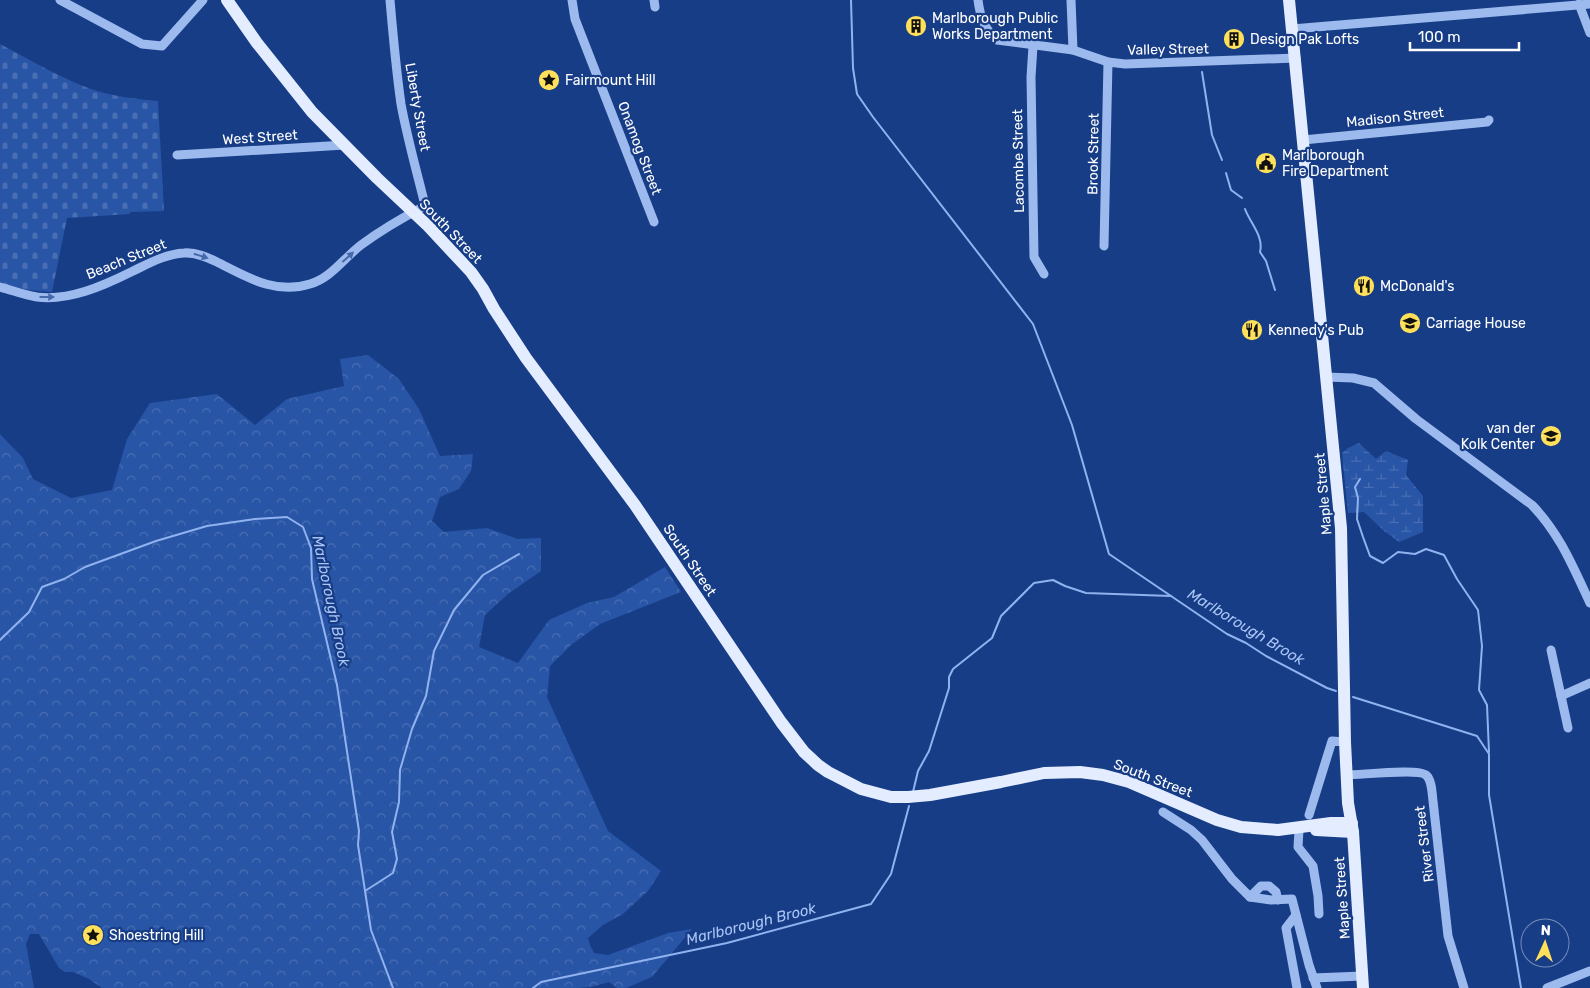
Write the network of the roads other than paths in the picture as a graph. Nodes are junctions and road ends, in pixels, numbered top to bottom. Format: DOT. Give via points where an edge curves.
graph roads {
  1 [pos="60,0"];
  2 [pos="203,0"];
  3 [pos="227,0"];
  4 [pos="390,0"];
  5 [pos="572,0"];
  6 [pos="978,0"];
  7 [pos="1071,0"];
  8 [pos="1290,0"];
  9 [pos="1579,4"];
  10 [pos="1590,4"];
  11 [pos="1292,29"];
  12 [pos="1590,33"];
  13 [pos="1033,46"];
  14 [pos="1074,50"];
  15 [pos="1296,58"];
  16 [pos="1108,62"];
  17 [pos="1489,120"];
  18 [pos="1303,140"];
  19 [pos="345,145"];
  20 [pos="177,155"];
  21 [pos="413,212"];
  22 [pos="654,222"];
  23 [pos="1104,246"];
  24 [pos="1044,274"];
  25 [pos="0,287"];
  26 [pos="1326,376"];
  27 [pos="1590,603"];
  28 [pos="1551,650"];
  29 [pos="1590,682"];
  30 [pos="1561,696"];
  31 [pos="1568,728"];
  32 [pos="1346,742"];
  33 [pos="1347,775"];
  34 [pos="1348,803"];
  35 [pos="1163,812"];
  36 [pos="1308,815"];
  37 [pos="1333,828"];
  38 [pos="1352,828"];
  39 [pos="1283,829"];
  40 [pos="1299,830"];
  41 [pos="1354,854"];
  42 [pos="1250,897"];
  43 [pos="1278,900"];
  44 [pos="1319,914"];
  45 [pos="1296,915"];
  46 [pos="1590,971"];
  47 [pos="1313,978"];
  48 [pos="1362,982"];
  49 [pos="1297,988"];
  50 [pos="1317,988"];
  51 [pos="1464,988"];
  52 [pos="1548,988"];
  1 -- 2 [label="street" via="142,44 162,46"];
  3 -- 19 [label="main road, South Street" via="303,101"];
  4 -- 21 [label="street, Liberty Street" via="402,105 424,202 423,207"];
  5 -- 22 [label="street, Onamog Street" via="575,19"];
  6 -- 13 [label="street, Valley Street" via="988,33 996,40"];
  7 -- 14 [label="street"];
  8 -- 11 [label="main road, Maple Street"];
  9 -- 10 [label="street"];
  9 -- 11 [label="street"];
  9 -- 12 [label="street"];
  11 -- 15 [label="main road, Maple Street"];
  13 -- 14 [label="street, Valley Street"];
  13 -- 24 [label="street, Lacombe Street" via="1034,257"];
  14 -- 16 [label="street, Valley Street"];
  15 -- 16 [label="street, Valley Street" via="1174,64"];
  15 -- 18 [label="main road, Maple Street"];
  16 -- 23 [label="street, Brook Street"];
  17 -- 18 [label="street, Madison Street"];
  18 -- 26 [label="main road, Maple Street"];
  19 -- 20 [label="street, West Street"];
  19 -- 21 [label="main road, South Street"];
  25 -- 21 [label="street, Beach Street, one-way" via="35,296 70,295 110,283 160,258 188,252 205,256 264,284 303,286 325,277 369,240"];
  21 -- 39 [label="main road, South Street" via="483,289 523,354 635,505 780,722 818,765 862,789 898,798 948,792 1044,773 1092,773 1141,786 1226,823 1256,829"];
  26 -- 27 [label="street" via="1374,383 1416,419 1532,504 1564,546"];
  26 -- 32 [label="main road, Maple Street" via="1341,528"];
  28 -- 30 [label="street"];
  29 -- 30 [label="street"];
  30 -- 31 [label="street"];
  32 -- 33 [label="main road, Maple Street"];
  32 -- 36 [label="street" via="1332,741"];
  33 -- 34 [label="main road, Maple Street"];
  33 -- 51 [label="street, River Street" via="1409,772 1428,776 1448,936"];
  34 -- 37 [label="main road" via="1346,812"];
  34 -- 38 [label="main road, Maple Street"];
  35 -- 42 [label="street" via="1202,840"];
  37 -- 38 [label="main road, South Street"];
  37 -- 39 [label="main road, South Street"];
  37 -- 40 [label="main road, South Street"];
  37 -- 41 [label="main road"];
  38 -- 41 [label="main road, Maple Street"];
  39 -- 40 [label="main road, South Street"];
  40 -- 44 [label="street" via="1298,847 1313,866"];
  41 -- 48 [label="main road, Maple Street"];
  42 -- 43 [label="street"];
  42 -- 43 [label="street" via="1261,886 1269,886 1276,892"];
  43 -- 45 [label="street" via="1292,899"];
  45 -- 47 [label="street"];
  45 -- 49 [label="street" via="1286,928"];
  46 -- 52 [label="street"];
  47 -- 48 [label="street"];
  47 -- 50 [label="street"];
}
